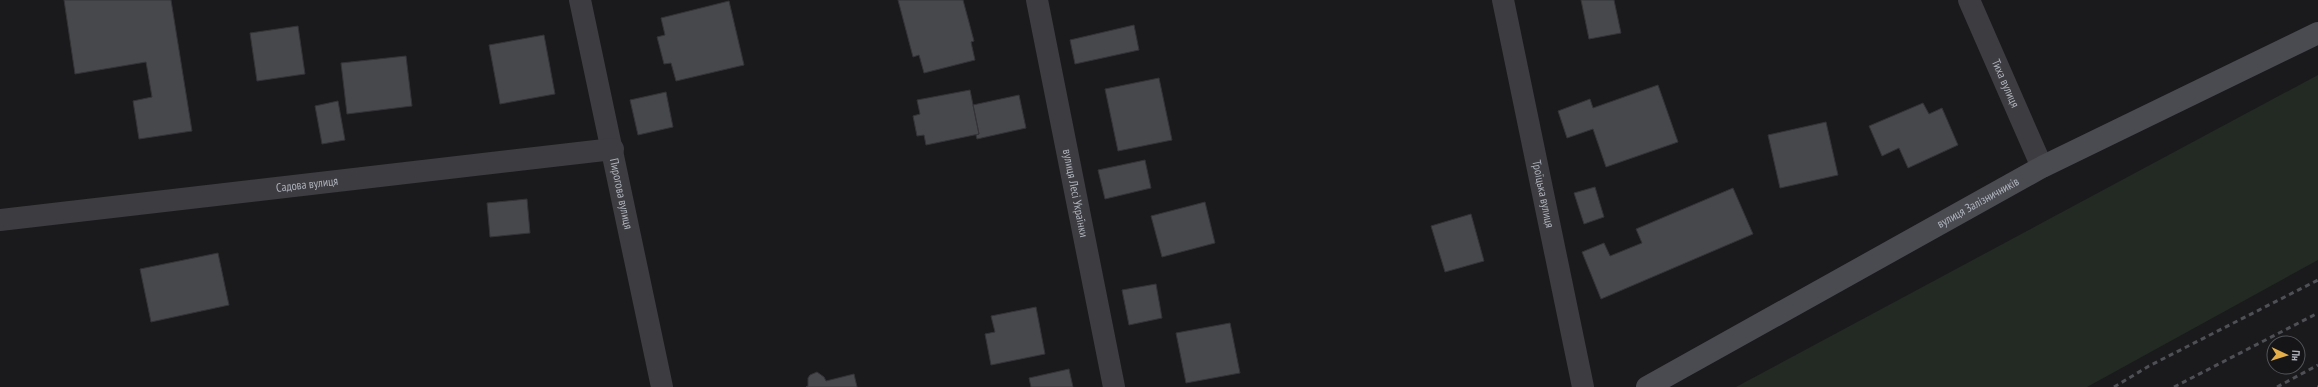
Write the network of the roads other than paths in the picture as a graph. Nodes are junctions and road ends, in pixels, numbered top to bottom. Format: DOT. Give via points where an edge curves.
graph roads {
  1 [pos="580,0"];
  2 [pos="1037,0"];
  3 [pos="1503,0"];
  4 [pos="1970,0"];
  5 [pos="2318,33"];
  6 [pos="613,149"];
  7 [pos="2042,167"];
  8 [pos="0,220"];
  9 [pos="662,387"];
  10 [pos="1114,387"];
  11 [pos="1583,387"];
  12 [pos="1647,387"];
  1 -- 6 [label="street, Пирогова вулиця"];
  2 -- 10 [label="street, вулиця Лесі Українки"];
  3 -- 11 [label="street, Троїцька вулиця"];
  4 -- 7 [label="street, Тиха вулиця"];
  5 -- 7 [label="street, вулиця Залізничників"];
  6 -- 8 [label="street, Садова вулиця"];
  6 -- 9 [label="street, Пирогова вулиця"];
  7 -- 12 [label="street, вулиця Залізничників"];
}
